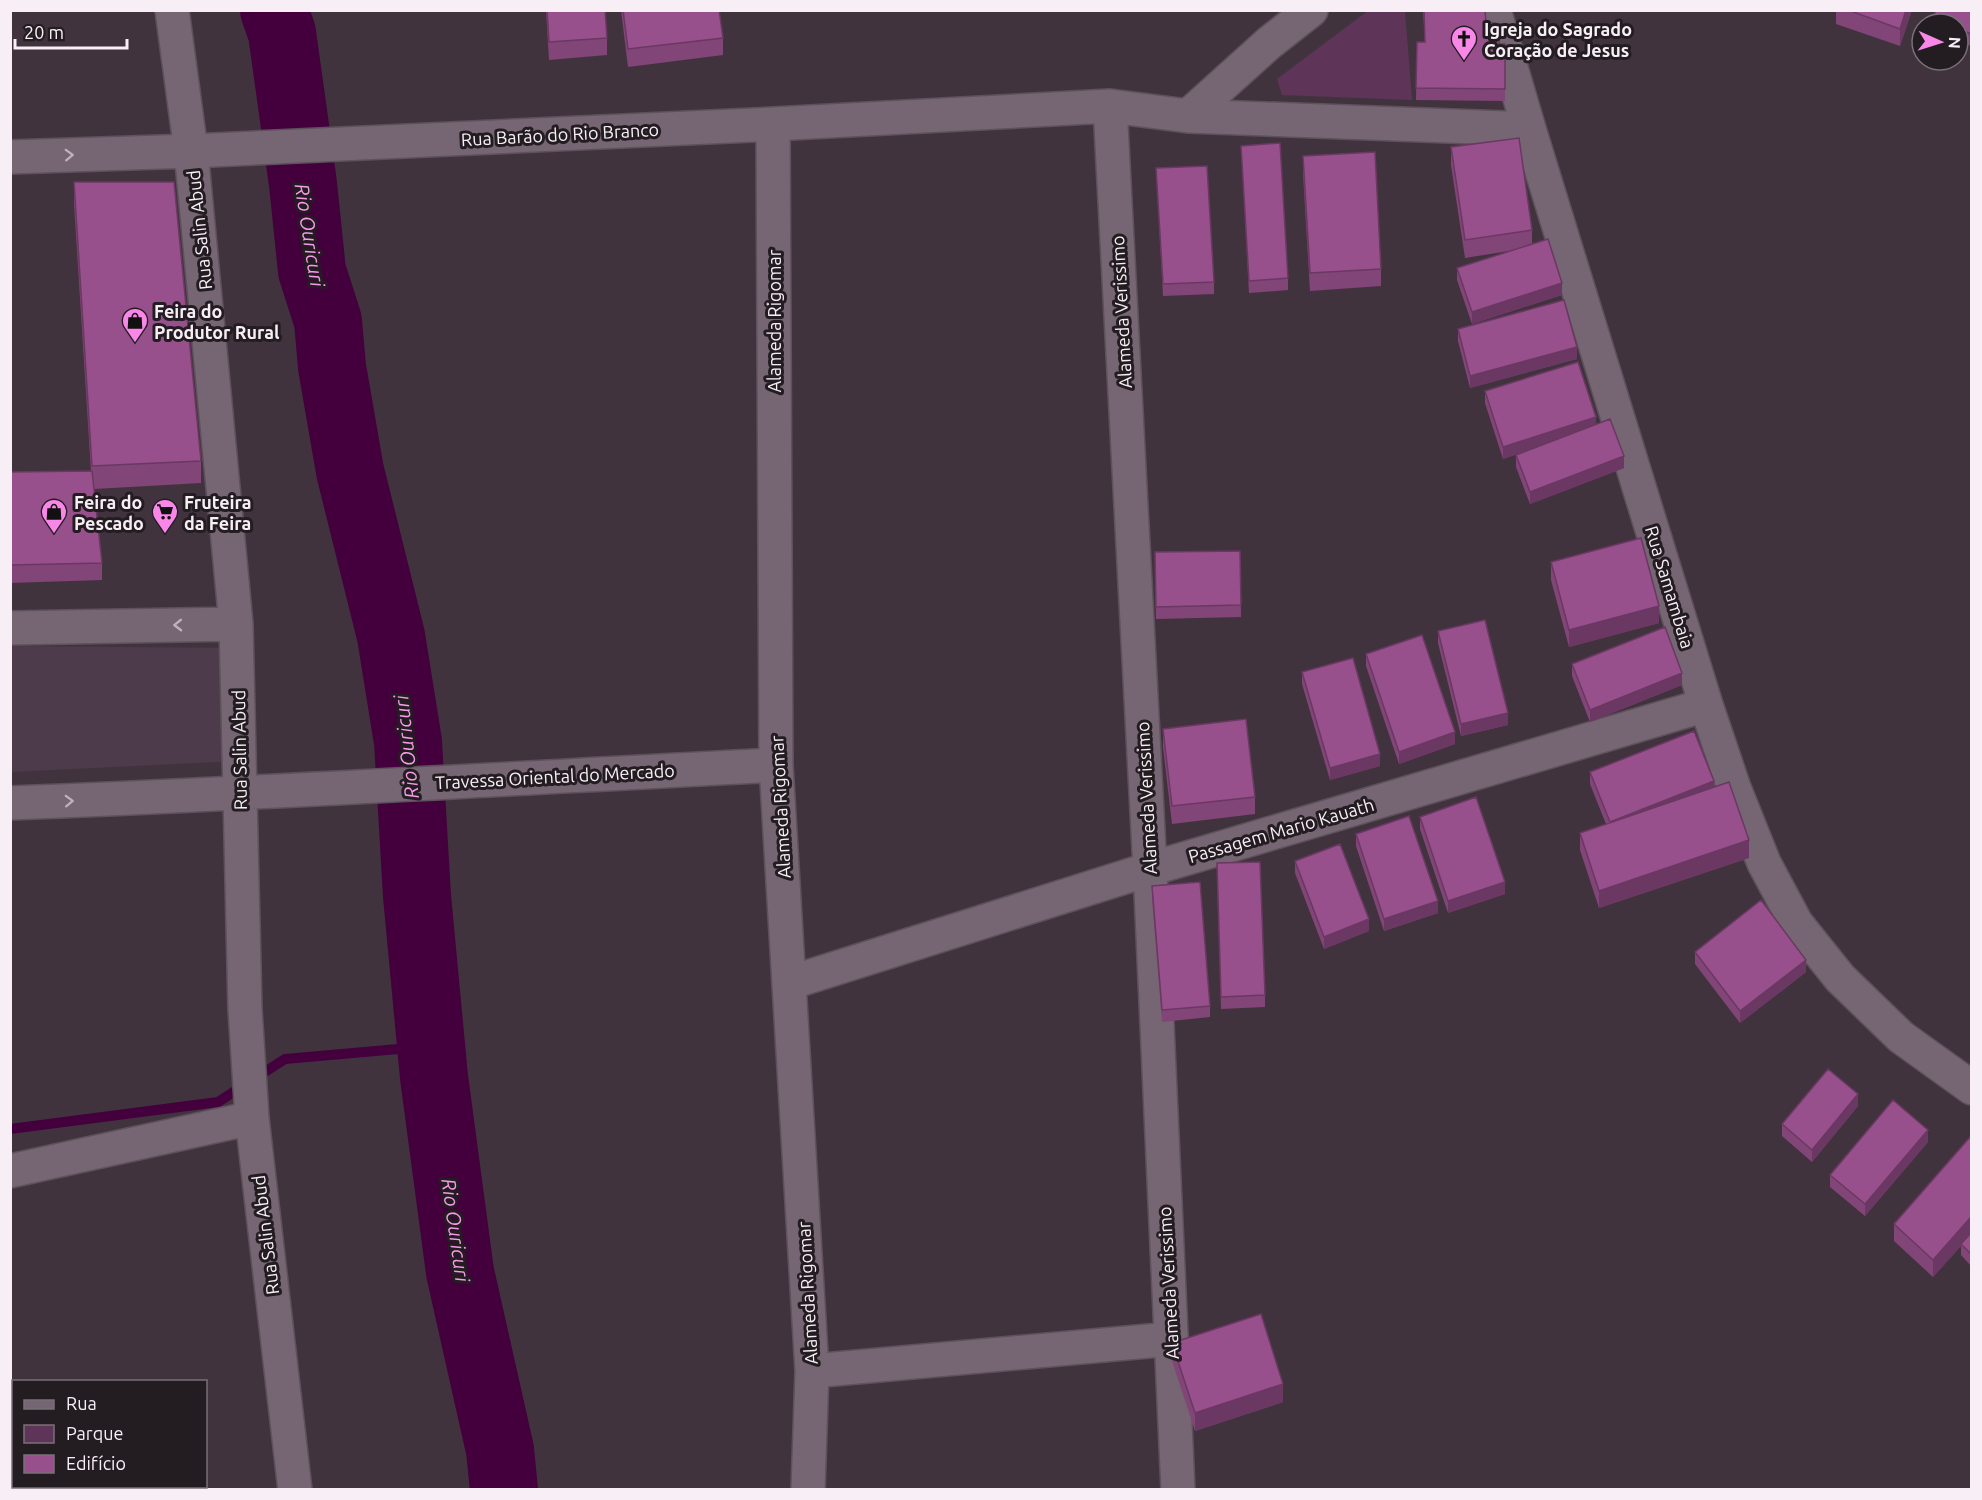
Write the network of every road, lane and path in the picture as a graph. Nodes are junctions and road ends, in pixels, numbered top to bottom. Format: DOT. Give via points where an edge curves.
graph roads {
  1 [pos="172,10"];
  2 [pos="1311,10"];
  3 [pos="1494,10"];
  4 [pos="1110,106"];
  5 [pos="1188,116"];
  6 [pos="773,124"];
  7 [pos="1529,129"];
  8 [pos="191,151"];
  9 [pos="10,157"];
  10 [pos="237,624"];
  11 [pos="10,628"];
  12 [pos="1706,705"];
  13 [pos="776,765"];
  14 [pos="240,794"];
  15 [pos="10,803"];
  16 [pos="1150,869"];
  17 [pos="789,983"];
  18 [pos="1971,1088"];
  19 [pos="252,1118"];
  20 [pos="10,1171"];
  21 [pos="1171,1339"];
  22 [pos="812,1371"];
  23 [pos="295,1490"];
  24 [pos="808,1490"];
  25 [pos="1178,1490"];
  1 -- 8 [label="street, Rua Salin Abud"];
  2 -- 5 [label="street"];
  3 -- 7 [label="street, Rua Samambaia"];
  4 -- 5 [label="street, Rua Barão do Rio Branco"];
  4 -- 6 [label="street, Rua Barão do Rio Branco"];
  4 -- 16 [label="street, Alameda Verissimo"];
  5 -- 7 [label="street, Rua Barão do Rio Branco"];
  6 -- 8 [label="street, Rua Barão do Rio Branco"];
  6 -- 13 [label="street, Alameda Rigomar"];
  7 -- 12 [label="street, Rua Samambaia"];
  9 -- 8 [label="street, Rua Barão do Rio Branco, one-way"];
  8 -- 10 [label="street, Rua Salin Abud"];
  10 -- 11 [label="street, one-way"];
  10 -- 14 [label="street, Rua Salin Abud"];
  12 -- 16 [label="street, Passagem Mario Kauath"];
  12 -- 18 [label="street, Rua Samambaia" via="1764,863 1796,924 1840,978 1901,1037"];
  13 -- 14 [label="street, Travessa Oriental do Mercado"];
  13 -- 17 [label="street, Alameda Rigomar"];
  15 -- 14 [label="street, Travessa Oriental do Mercado, one-way"];
  14 -- 19 [label="street, Rua Salin Abud"];
  16 -- 17 [label="street, Passagem Mario Kauath"];
  16 -- 21 [label="street, Alameda Verissimo"];
  17 -- 22 [label="street, Alameda Rigomar"];
  19 -- 20 [label="street"];
  19 -- 23 [label="street, Rua Salin Abud"];
  21 -- 22 [label="street"];
  21 -- 25 [label="street, Alameda Verissimo"];
  22 -- 24 [label="street, Alameda Rigomar"];
}
